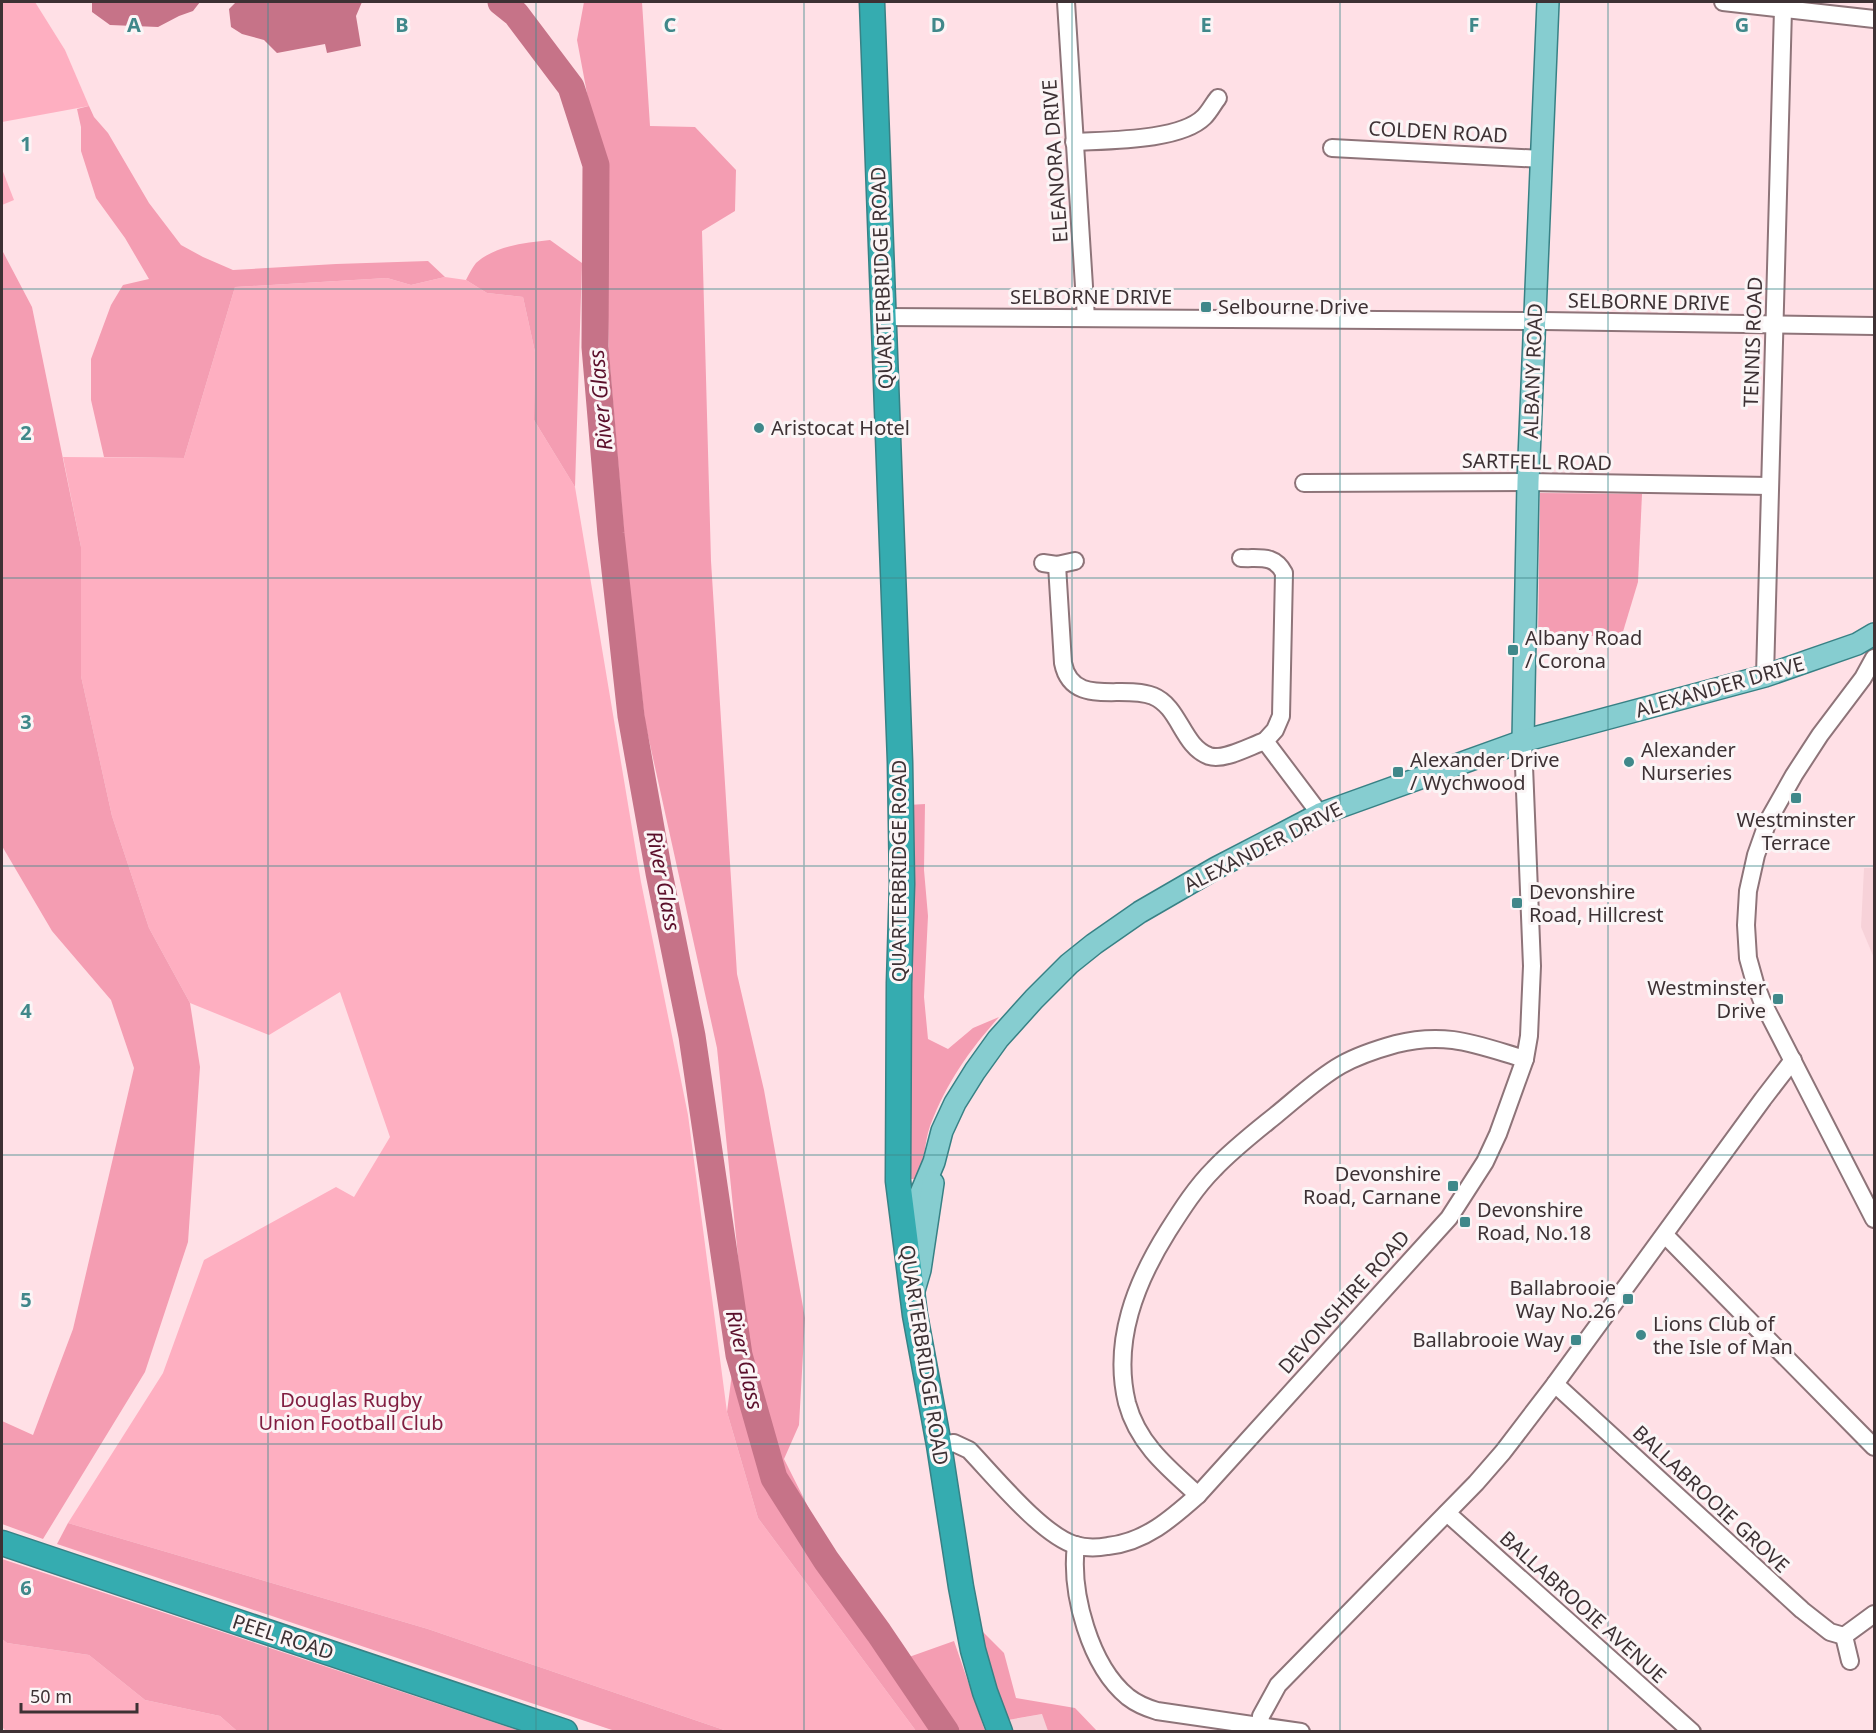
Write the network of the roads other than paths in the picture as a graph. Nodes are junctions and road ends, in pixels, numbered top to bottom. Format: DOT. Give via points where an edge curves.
graph roads {
  1 [pos="872,2"];
  2 [pos="1066,2"];
  3 [pos="1548,2"];
  4 [pos="1723,2"];
  5 [pos="1783,9"];
  6 [pos="1875,19"];
  7 [pos="1218,98"];
  8 [pos="1074,142"];
  9 [pos="1332,148"];
  10 [pos="1542,159"];
  11 [pos="883,317"];
  12 [pos="1086,318"];
  13 [pos="1536,321"];
  14 [pos="1774,325"];
  15 [pos="1875,326"];
  16 [pos="1528,482"];
  17 [pos="1304,483"];
  18 [pos="1770,486"];
  19 [pos="1241,558"];
  20 [pos="1075,561"];
  21 [pos="1873,645"];
  22 [pos="1765,676"];
  23 [pos="1265,741"];
  24 [pos="1523,741"];
  25 [pos="1320,814"];
  26 [pos="1525,1059"];
  27 [pos="1793,1060"];
  28 [pos="934,1162"];
  29 [pos="1875,1219"];
  30 [pos="1665,1235"];
  31 [pos="906,1242"];
  32 [pos="912,1296"];
  33 [pos="1555,1384"];
  34 [pos="1874,1444"];
  35 [pos="939,1445"];
  36 [pos="1198,1495"];
  37 [pos="1447,1513"];
  38 [pos="2,1544"];
  39 [pos="1076,1545"];
  40 [pos="1875,1614"];
  41 [pos="1844,1636"];
  42 [pos="1850,1661"];
  43 [pos="1260,1726"];
  44 [pos="1282,1730"];
  45 [pos="565,1731"];
  46 [pos="1000,1731"];
  47 [pos="1301,1731"];
  48 [pos="1692,1731"];
  1 -- 11 [label="highway, QUARTERBRIDGE ROAD"];
  2 -- 8 [label="street, ELEANORA DRIVE"];
  3 -- 10 [label="main road, ALBANY ROAD"];
  4 -- 5 [label="street"];
  5 -- 6 [label="street"];
  5 -- 14 [label="street, TENNIS ROAD"];
  7 -- 8 [label="street" via="1204,117 1173,132 1154,137"];
  8 -- 12 [label="street, ELEANORA DRIVE"];
  9 -- 10 [label="street, COLDEN ROAD"];
  10 -- 13 [label="main road, ALBANY ROAD"];
  11 -- 12 [label="street, SELBORNE DRIVE"];
  11 -- 31 [label="highway, QUARTERBRIDGE ROAD" via="900,762 898,1181"];
  12 -- 13 [label="street, SELBORNE DRIVE"];
  13 -- 14 [label="street, SELBORNE DRIVE"];
  13 -- 16 [label="main road, ALBANY ROAD"];
  14 -- 15 [label="street, SELBORNE DRIVE"];
  14 -- 18 [label="street, TENNIS ROAD"];
  16 -- 17 [label="street, SARTFELL ROAD"];
  16 -- 18 [label="street, SARTFELL ROAD"];
  16 -- 24 [label="main road, ALBANY ROAD"];
  18 -- 22 [label="street, TENNIS ROAD"];
  19 -- 23 [label="street" via="1270,559 1284,573 1281,716"];
  20 -- 23 [label="street" via="1050,564 1063,663 1074,685 1082,690 1135,692 1156,698 1170,709 1199,751 1210,756 1224,757"];
  21 -- 22 [label="main road, ALEXANDER DRIVE" via="1857,644"];
  21 -- 27 [label="street" via="1863,678 1820,735 1768,821 1748,891 1748,958 1755,983"];
  22 -- 24 [label="main road, ALEXANDER DRIVE"];
  23 -- 25 [label="street"];
  24 -- 25 [label="main road, ALEXANDER DRIVE"];
  24 -- 26 [label="street, DEVONSHIRE ROAD" via="1532,966"];
  25 -- 28 [label="main road, ALEXANDER DRIVE" via="1140,912 1069,964 998,1039 975,1071 942,1131"];
  26 -- 36 [label="street, DEVONSHIRE ROAD" via="1485,1162 1449,1218"];
  26 -- 36 [label="street" via="1453,1039 1397,1044 1360,1056 1340,1065 1249,1138 1214,1169 1189,1199 1143,1276 1132,1305 1122,1361 1127,1404 1137,1428 1152,1452"];
  27 -- 29 [label="street"];
  27 -- 30 [label="street"];
  28 -- 31 [label="main road, ALEXANDER DRIVE" via="910,1219"];
  28 -- 32 [label="main road, ALEXANDER DRIVE" via="920,1270"];
  30 -- 33 [label="street"];
  30 -- 34 [label="street"];
  31 -- 32 [label="highway, QUARTERBRIDGE ROAD"];
  32 -- 35 [label="highway, QUARTERBRIDGE ROAD"];
  33 -- 37 [label="street" via="1503,1452"];
  33 -- 41 [label="street, BALLABROOIE GROVE" via="1802,1610 1830,1632"];
  35 -- 39 [label="street, DEVONSHIRE ROAD" via="954,1443 969,1450 1041,1524"];
  35 -- 46 [label="highway, QUARTERBRIDGE ROAD" via="973,1650"];
  36 -- 39 [label="street, DEVONSHIRE ROAD" via="1164,1525 1134,1540 1104,1547"];
  37 -- 43 [label="street" via="1278,1685"];
  37 -- 48 [label="street, BALLABROOIE AVENUE"];
  38 -- 45 [label="highway, PEEL ROAD"];
  39 -- 43 [label="street" via="1081,1609 1093,1647 1113,1681 1129,1697 1157,1710"];
  40 -- 41 [label="street"];
  41 -- 42 [label="street"];
  43 -- 44 [label="street"];
  44 -- 47 [label="street"];
}
